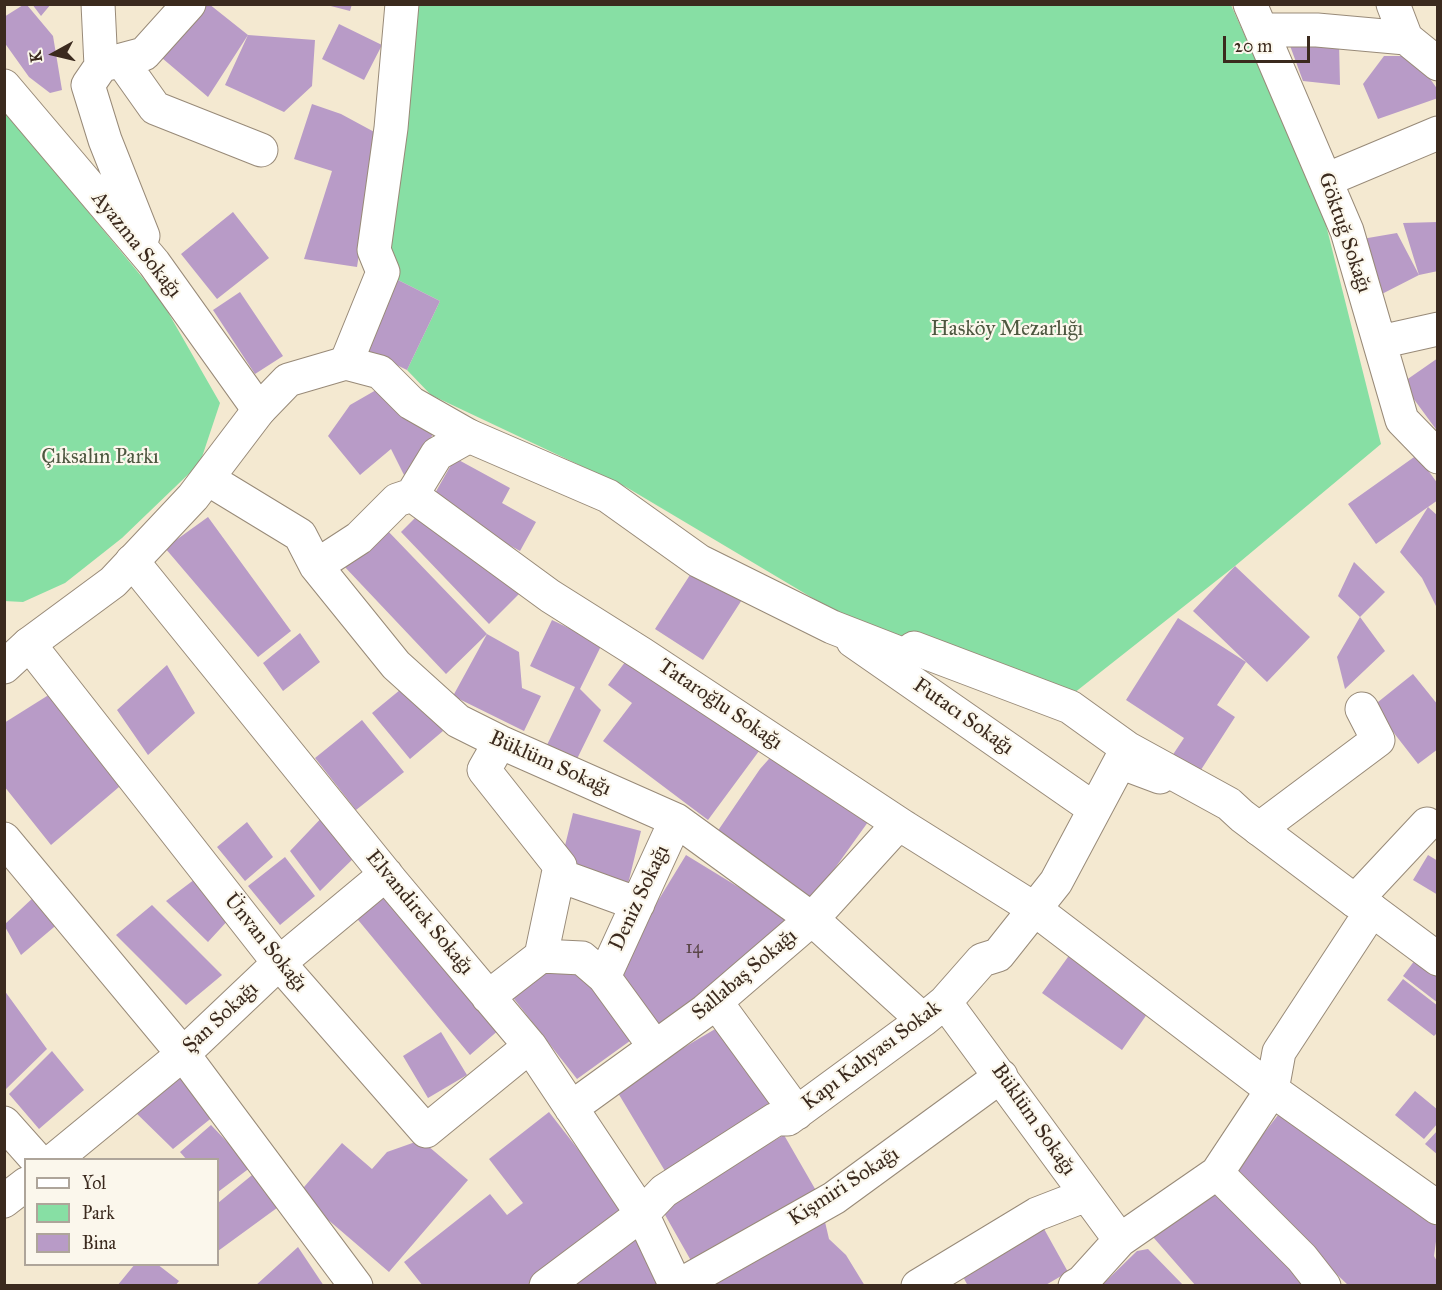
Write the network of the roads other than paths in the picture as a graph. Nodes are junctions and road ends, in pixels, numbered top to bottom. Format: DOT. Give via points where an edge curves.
graph roads {
  1 [pos="98,4"];
  2 [pos="189,4"];
  3 [pos="402,4"];
  4 [pos="1393,4"];
  5 [pos="1256,17"];
  6 [pos="1406,38"];
  7 [pos="111,63"];
  8 [pos="1437,64"];
  9 [pos="4,86"];
  10 [pos="1437,133"];
  11 [pos="261,150"];
  12 [pos="1326,180"];
  13 [pos="154,263"];
  14 [pos="1437,329"];
  15 [pos="1380,342"];
  16 [pos="346,363"];
  17 [pos="259,410"];
  18 [pos="469,436"];
  19 [pos="1437,457"];
  20 [pos="208,479"];
  21 [pos="412,495"];
  22 [pos="132,561"];
  23 [pos="316,567"];
  24 [pos="832,627"];
  25 [pos="17,641"];
  26 [pos="4,668"];
  27 [pos="1362,709"];
  28 [pos="500,742"];
  29 [pos="1229,804"];
  30 [pos="1093,808"];
  31 [pos="676,820"];
  32 [pos="1427,824"];
  33 [pos="904,827"];
  34 [pos="1259,829"];
  35 [pos="4,839"];
  36 [pos="386,874"];
  37 [pos="558,875"];
  38 [pos="638,904"];
  39 [pos="1364,906"];
  40 [pos="1033,908"];
  41 [pos="812,919"];
  42 [pos="541,956"];
  43 [pos="1437,959"];
  44 [pos="279,963"];
  45 [pos="604,976"];
  46 [pos="488,997"];
  47 [pos="716,1002"];
  48 [pos="934,1011"];
  49 [pos="530,1046"];
  50 [pos="655,1047"];
  51 [pos="183,1054"];
  52 [pos="1001,1076"];
  53 [pos="1272,1090"];
  54 [pos="571,1108"];
  55 [pos="797,1113"];
  56 [pos="4,1124"];
  57 [pos="35,1158"];
  58 [pos="56,1158"];
  59 [pos="1217,1173"];
  60 [pos="24,1186"];
  61 [pos="1086,1195"];
  62 [pos="4,1202"];
  63 [pos="1437,1208"];
  64 [pos="642,1214"];
  65 [pos="1120,1240"];
  66 [pos="356,1286"];
  67 [pos="546,1286"];
  68 [pos="677,1286"];
  69 [pos="918,1286"];
  70 [pos="1076,1286"];
  71 [pos="1324,1286"];
  1 -- 7 [label="street"];
  2 -- 7 [label="street" via="144,54"];
  3 -- 16 [label="street" via="392,128 374,250 382,272"];
  4 -- 6 [label="street"];
  5 -- 6 [label="street" via="1317,30"];
  5 -- 12 [label="street, Göktuğ Sokağı"];
  6 -- 8 [label="street"];
  7 -- 11 [label="street" via="156,108"];
  7 -- 13 [label="street" via="88,85 105,140"];
  9 -- 13 [label="street, Ayazma Sokağı"];
  10 -- 12 [label="street"];
  12 -- 15 [label="street, Göktuğ Sokağı" via="1347,231"];
  13 -- 17 [label="street, Ayazma Sokağı"];
  14 -- 15 [label="street"];
  15 -- 19 [label="street, Göktuğ Sokağı" via="1402,420"];
  16 -- 17 [label="street" via="288,380"];
  16 -- 18 [label="street" via="380,372 411,403"];
  17 -- 20 [label="street"];
  18 -- 21 [label="street" via="437,454"];
  18 -- 24 [label="street" via="608,496 699,561"];
  20 -- 22 [label="street"];
  20 -- 23 [label="street, Büklüm Sokağı" via="300,535"];
  21 -- 23 [label="street" via="397,500 359,538"];
  21 -- 33 [label="street, Tataroğlu Sokağı" via="550,596"];
  22 -- 25 [label="street" via="112,582"];
  22 -- 36 [label="street, Elvandirek Sokağı"];
  23 -- 28 [label="street, Büklüm Sokağı" via="396,665 458,721"];
  24 -- 29 [label="street" via="904,655 914,648 1070,707 1127,748"];
  24 -- 30 [label="street, Futacı Sokağı"];
  25 -- 26 [label="street"];
  25 -- 44 [label="street, Ünvan Sokağı"];
  27 -- 34 [label="street" via="1378,740"];
  28 -- 31 [label="street, Büklüm Sokağı"];
  28 -- 37 [label="street" via="484,770 560,866"];
  29 -- 30 [label="street, Kapı Kahyası Sokak" via="1120,762"];
  29 -- 34 [label="street"];
  30 -- 40 [label="street, Kapı Kahyası Sokak" via="1056,882"];
  31 -- 38 [label="street, Deniz Sokağı"];
  31 -- 41 [label="street, Büklüm Sokağı"];
  32 -- 39 [label="street"];
  33 -- 40 [label="street, Tataroğlu Sokağı"];
  33 -- 41 [label="street, Sallabaş Sokağı" via="892,831"];
  34 -- 39 [label="street"];
  35 -- 51 [label="street"];
  36 -- 44 [label="street, Şan Sokağı"];
  36 -- 46 [label="street, Elvandirek Sokağı"];
  37 -- 38 [label="street"];
  37 -- 42 [label="street"];
  38 -- 45 [label="street, Deniz Sokağı"];
  39 -- 43 [label="street"];
  39 -- 53 [label="street" via="1279,1052"];
  40 -- 48 [label="street, Kapı Kahyası Sokak" via="998,955 982,960"];
  40 -- 53 [label="street, Tataroğlu Sokağı"];
  41 -- 47 [label="street, Sallabaş Sokağı"];
  41 -- 48 [label="street, Büklüm Sokağı"];
  42 -- 45 [label="street" via="582,958"];
  42 -- 46 [label="street"];
  44 -- 49 [label="street, Ünvan Sokağı" via="426,1131"];
  44 -- 51 [label="street, Şan Sokağı"];
  45 -- 50 [label="street"];
  46 -- 49 [label="street, Elvandirek Sokağı"];
  47 -- 50 [label="street, Sallabaş Sokağı"];
  47 -- 55 [label="street"];
  48 -- 52 [label="street, Büklüm Sokağı"];
  48 -- 55 [label="street, Kapı Kahyası Sokak"];
  49 -- 54 [label="street, Elvandirek Sokağı"];
  50 -- 54 [label="street, Sallabaş Sokağı"];
  51 -- 58 [label="street, Şan Sokağı"];
  51 -- 66 [label="street"];
  52 -- 61 [label="street, Büklüm Sokağı"];
  52 -- 68 [label="street, Kişmiri Sokağı" via="834,1198"];
  53 -- 59 [label="street"];
  53 -- 63 [label="street, Tataroğlu Sokağı"];
  54 -- 64 [label="street, Elvandirek Sokağı"];
  55 -- 64 [label="street, Kapı Kahyası Sokak" via="788,1119 776,1119 664,1191"];
  56 -- 57 [label="street"];
  59 -- 65 [label="street"];
  59 -- 71 [label="street" via="1302,1258"];
  60 -- 62 [label="street"];
  61 -- 65 [label="street, Büklüm Sokağı"];
  61 -- 69 [label="street" via="1037,1214"];
  64 -- 67 [label="street, Kapı Kahyası Sokak"];
  64 -- 68 [label="street, Elvandirek Sokağı"];
  65 -- 70 [label="street"];
}
